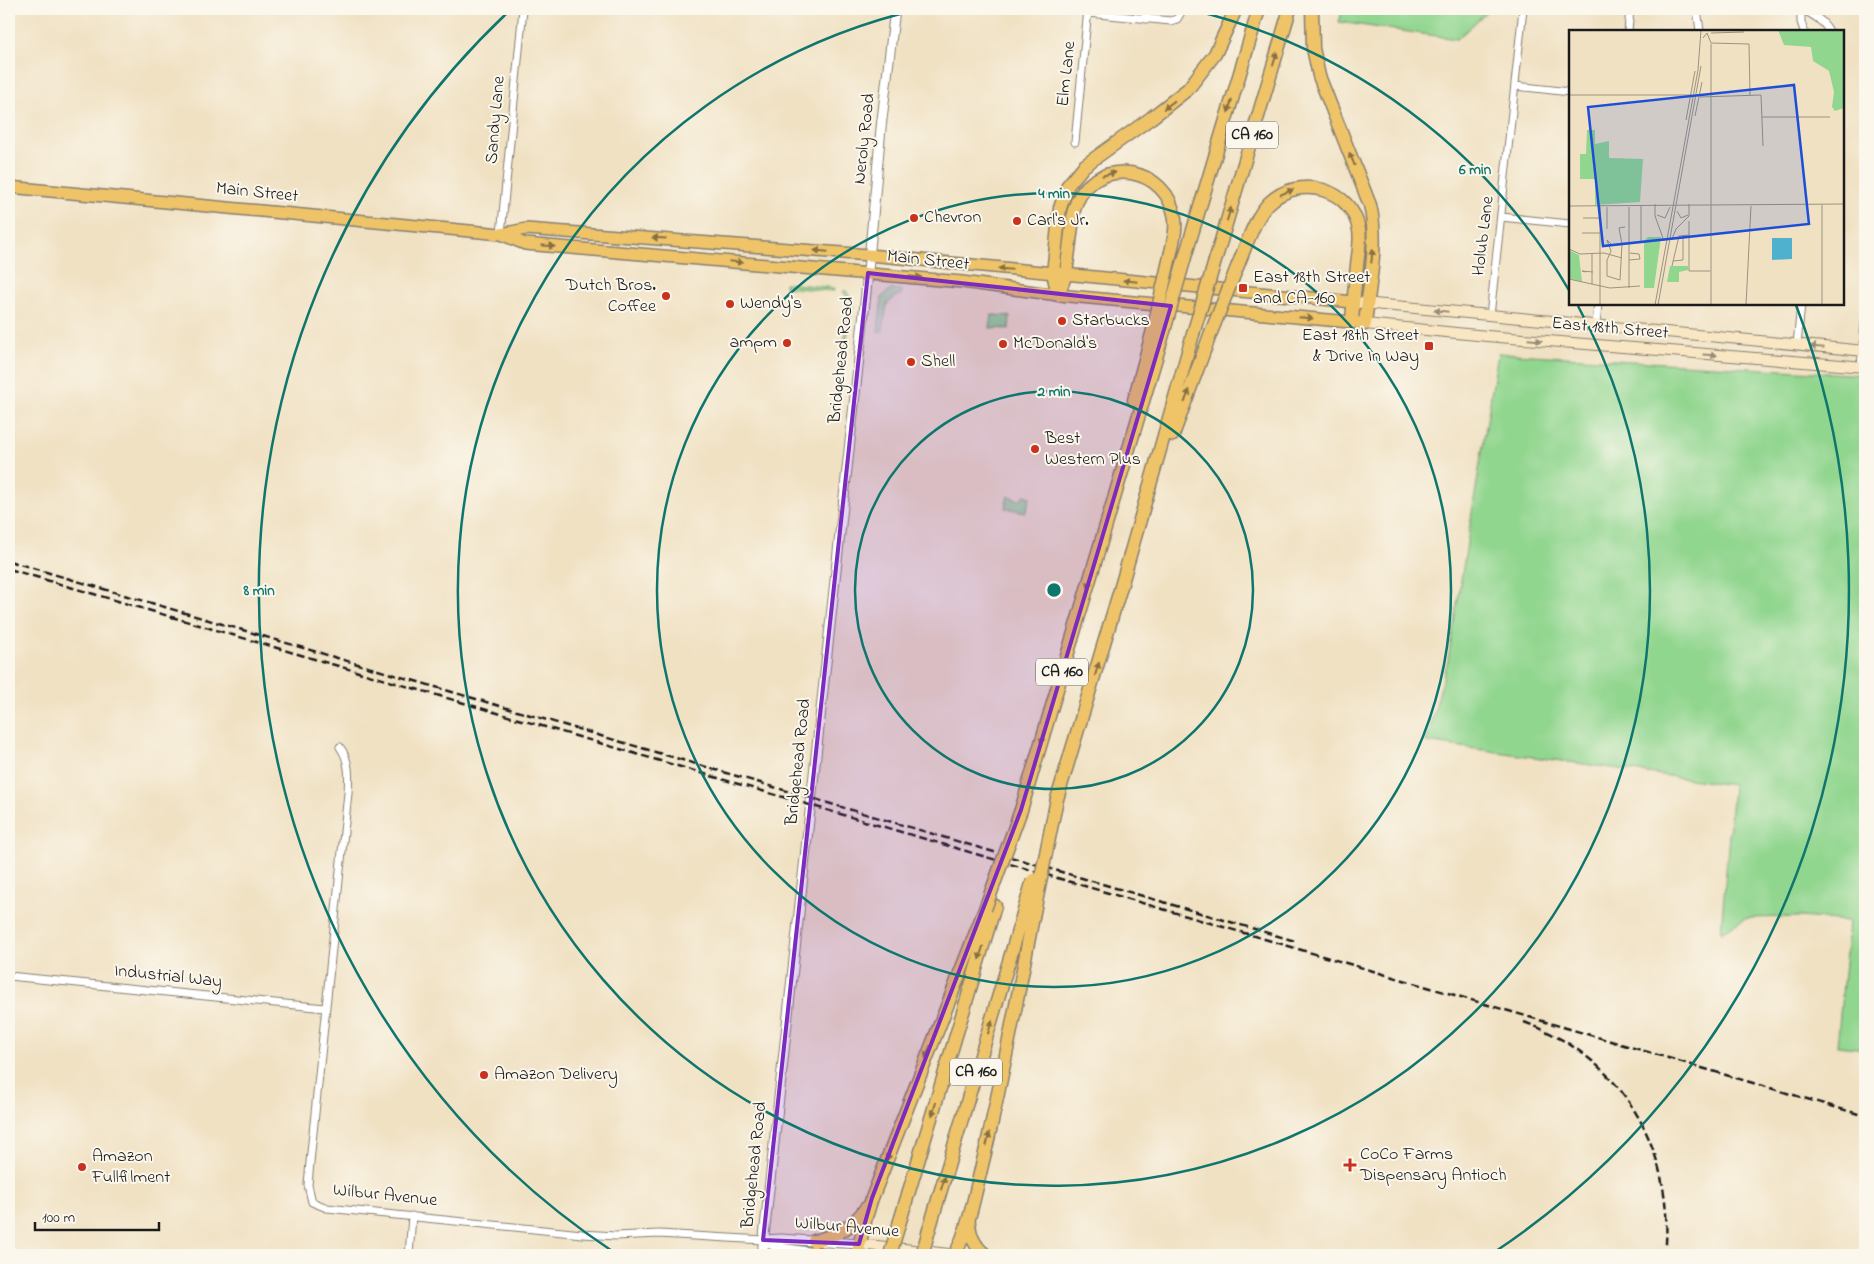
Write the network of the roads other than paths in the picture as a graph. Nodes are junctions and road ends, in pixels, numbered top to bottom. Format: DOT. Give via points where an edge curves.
graph roads {
  1 [pos="523,9"];
  2 [pos="895,9"];
  3 [pos="1147,9"];
  4 [pos="1183,9"];
  5 [pos="1236,9"];
  6 [pos="1259,9"];
  7 [pos="1290,9"];
  8 [pos="1312,9"];
  9 [pos="1523,9"];
  10 [pos="1630,9"];
  11 [pos="1697,9"];
  12 [pos="1802,9"];
  13 [pos="1088,11"];
  14 [pos="1146,19"];
  15 [pos="1628,30"];
  16 [pos="1700,30"];
  17 [pos="1804,30"];
  18 [pos="1828,30"];
  19 [pos="1515,86"];
  20 [pos="1569,92"];
  21 [pos="1075,142"];
  22 [pos="9,187"];
  23 [pos="1501,216"];
  24 [pos="1569,224"];
  25 [pos="501,234"];
  26 [pos="870,255"];
  27 [pos="868,273"];
  28 [pos="1053,273"];
  29 [pos="1066,274"];
  30 [pos="1058,295"];
  31 [pos="1353,302"];
  32 [pos="1367,304"];
  33 [pos="1598,305"];
  34 [pos="1801,305"];
  35 [pos="1490,316"];
  36 [pos="1352,322"];
  37 [pos="1865,322"];
  38 [pos="1365,324"];
  39 [pos="1596,326"];
  40 [pos="1158,330"];
  41 [pos="1796,345"];
  42 [pos="1864,351"];
  43 [pos="1863,367"];
  44 [pos="1120,590"];
  45 [pos="340,747"];
  46 [pos="990,908"];
  47 [pos="1028,915"];
  48 [pos="9,976"];
  49 [pos="325,1008"];
  50 [pos="872,1198"];
  51 [pos="412,1216"];
  52 [pos="969,1220"];
  53 [pos="763,1240"];
  54 [pos="815,1249"];
  55 [pos="858,1250"];
  56 [pos="409,1255"];
  57 [pos="762,1255"];
  58 [pos="830,1255"];
  59 [pos="890,1255"];
  60 [pos="922,1255"];
  61 [pos="956,1255"];
  62 [pos="986,1255"];
  1 -- 25 [label="street, Sandy Lane"];
  2 -- 26 [label="street, Neroly Road"];
  3 -- 14 [label="street"];
  4 -- 14 [label="street" via="1177,19 1171,21"];
  5 -- 28 [label="highway, one-way" via="1215,54 1188,88 1084,166 1068,185 1060,208"];
  6 -- 40 [label="highway, CA 160, one-way, bridge" via="1185,257"];
  44 -- 7 [label="highway, CA 160, one-way, bridge"];
  32 -- 8 [label="highway, one-way" via="1373,217 1319,76 1313,48"];
  9 -- 19 [label="street, Holub Lane"];
  10 -- 15 [label="street"];
  11 -- 16 [label="street"];
  12 -- 17 [label="street"];
  12 -- 18 [label="street" via="1820,19"];
  13 -- 14 [label="street"];
  13 -- 21 [label="street, Elm Lane"];
  19 -- 20 [label="street"];
  19 -- 23 [label="street, Holub Lane"];
  22 -- 25 [label="main road, Main Street"];
  23 -- 24 [label="street"];
  23 -- 35 [label="street, Holub Lane"];
  26 -- 25 [label="main road, Main Street, one-way" via="526,229"];
  25 -- 27 [label="main road, Main Street, one-way" via="525,244"];
  26 -- 27 [label="street, Neroly Road"];
  28 -- 26 [label="main road, Main Street, one-way"];
  27 -- 30 [label="main road, Main Street, one-way"];
  27 -- 53 [label="street, Bridgehead Road"];
  28 -- 29 [label="main road, Main Street"];
  28 -- 30 [label="highway"];
  29 -- 30 [label="highway"];
  31 -- 29 [label="main road, Main Street, one-way"];
  29 -- 40 [label="highway, one-way, bridge" via="1074,210 1082,190 1091,182 1114,172 1136,174 1147,179 1170,202 1176,223"];
  30 -- 36 [label="main road, Main Street, one-way"];
  31 -- 32 [label="main road, East 18th Street"];
  31 -- 36 [label="highway"];
  44 -- 31 [label="highway, one-way, bridge" via="1132,570 1169,445 1210,335 1255,226 1268,204 1277,196 1288,190 1311,187 1334,194 1351,210 1359,231"];
  35 -- 32 [label="main road, East 18th Street, one-way"];
  32 -- 38 [label="highway"];
  33 -- 39 [label="street"];
  34 -- 41 [label="street"];
  35 -- 39 [label="main road, East 18th Street"];
  36 -- 38 [label="main road, East 18th Street"];
  37 -- 42 [label="street"];
  38 -- 43 [label="main road, East 18th Street, one-way"];
  39 -- 41 [label="main road, East 18th Street"];
  40 -- 46 [label="highway, CA 160, one-way, bridge" via="1104,534"];
  42 -- 41 [label="main road, East 18th Street, one-way"];
  42 -- 43 [label="street"];
  47 -- 44 [label="highway, CA 160, one-way, bridge" via="1057,799"];
  45 -- 49 [label="street, Wilbur Avenue" via="349,770 348,793"];
  46 -- 50 [label="highway, one-way"];
  46 -- 59 [label="highway, CA 160, one-way, bridge"];
  52 -- 47 [label="highway, one-way" via="1011,1033"];
  60 -- 47 [label="highway, CA 160, one-way, bridge"];
  48 -- 49 [label="street, Industrial Way"];
  49 -- 51 [label="street, Wilbur Avenue" via="308,1185 312,1202 327,1208"];
  50 -- 54 [label="highway" via="852,1224"];
  50 -- 55 [label="highway"];
  51 -- 53 [label="street, Wilbur Avenue" via="616,1236 659,1234"];
  51 -- 56 [label="street"];
  52 -- 61 [label="highway"];
  52 -- 62 [label="highway" via="972,1239"];
  53 -- 54 [label="street, Wilbur Avenue" via="781,1239"];
  53 -- 57 [label="street, Bridgehead Road"];
  54 -- 55 [label="street, Wilbur Avenue"];
  54 -- 58 [label="street, Wilbur Avenue"];
  55 -- 61 [label="main road, Wilbur Avenue"];
}
